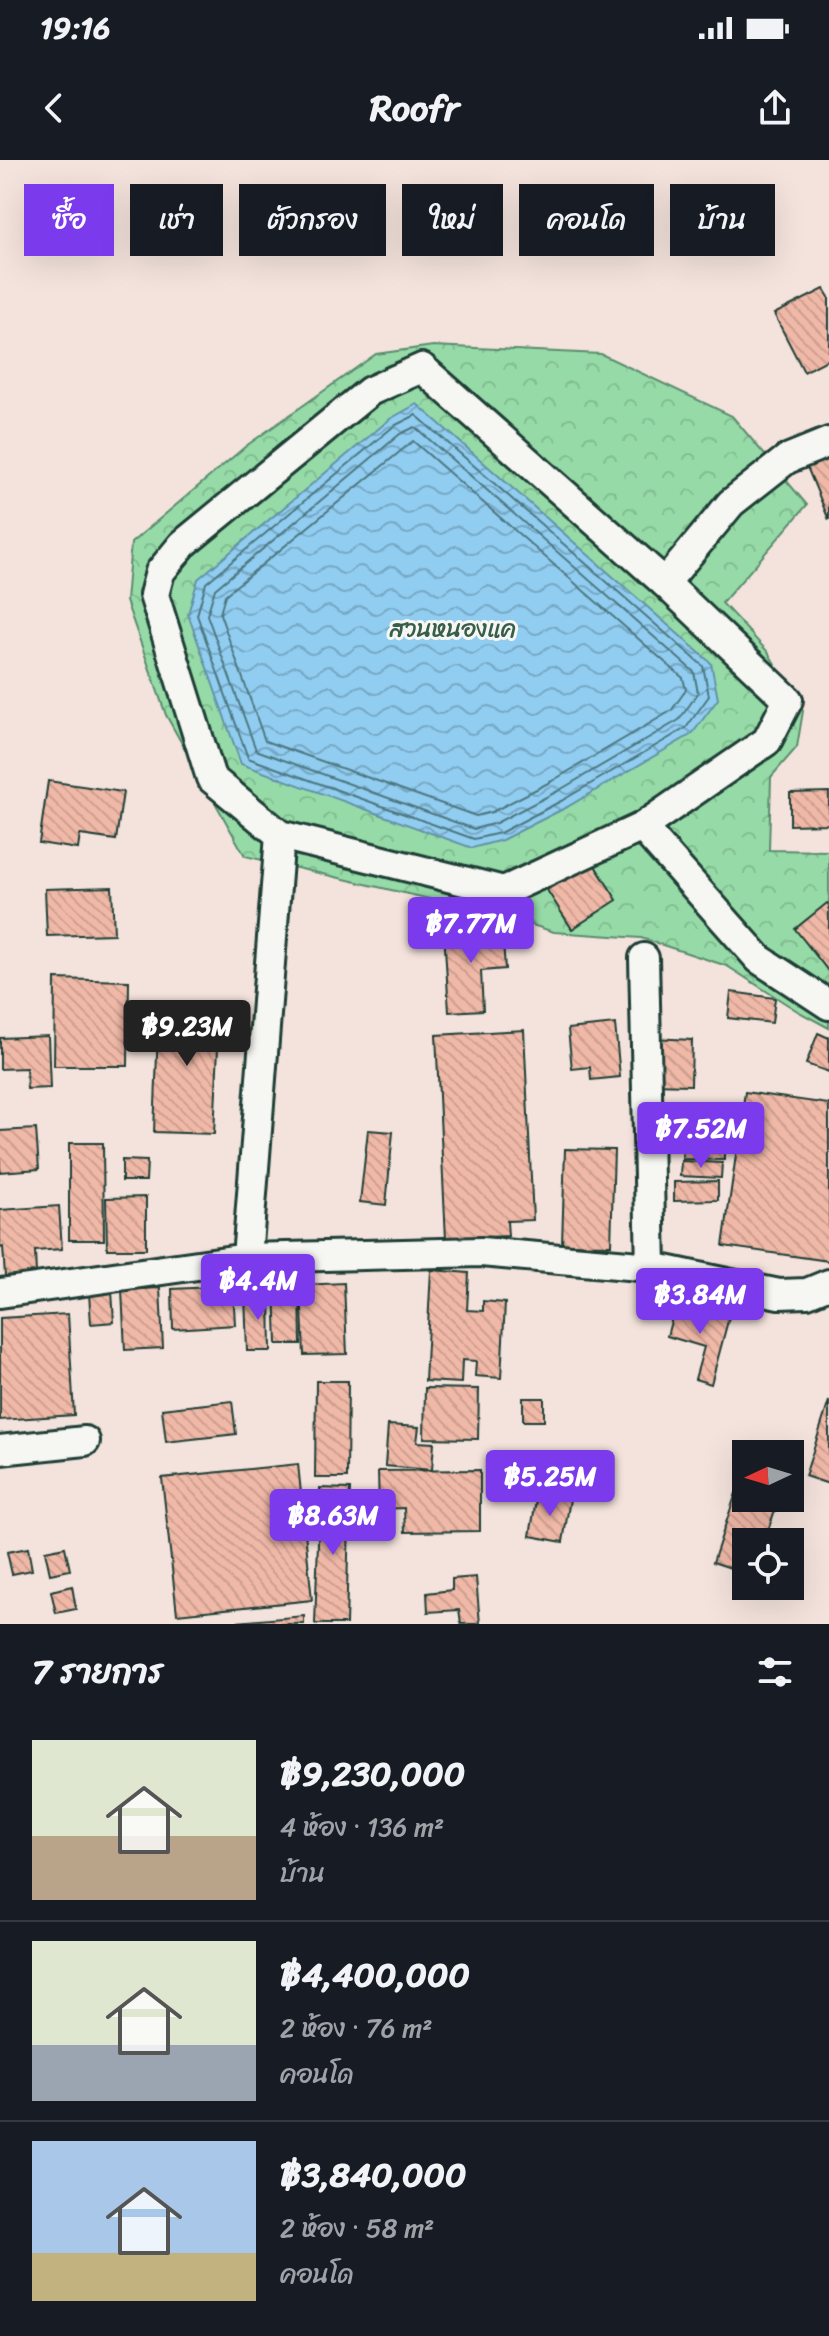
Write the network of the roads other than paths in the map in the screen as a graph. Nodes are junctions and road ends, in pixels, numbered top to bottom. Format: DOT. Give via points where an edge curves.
graph roads {
  1 [pos="829,442"];
  2 [pos="665,583"];
  3 [pos="642,827"];
  4 [pos="280,835"];
  5 [pos="644,958"];
  6 [pos="829,1005"];
  7 [pos="247,1258"];
  8 [pos="651,1267"];
  9 [pos="829,1284"];
  10 [pos="0,1293"];
  11 [pos="85,1441"];
  12 [pos="0,1450"];
  1 -- 2 [label="street" via="787,459 731,503"];
  2 -- 3 [label="street" via="788,700 767,741"];
  2 -- 4 [label="street" via="422,368 370,391 183,544 160,572 154,595 211,778"];
  3 -- 4 [label="street" via="504,891"];
  3 -- 6 [label="street" via="759,959"];
  4 -- 7 [label="street"];
  5 -- 8 [label="street"];
  7 -- 8 [label="street" via="481,1252"];
  7 -- 10 [label="street"];
  8 -- 9 [label="street" via="779,1294 807,1293"];
  11 -- 12 [label="street"];
}
